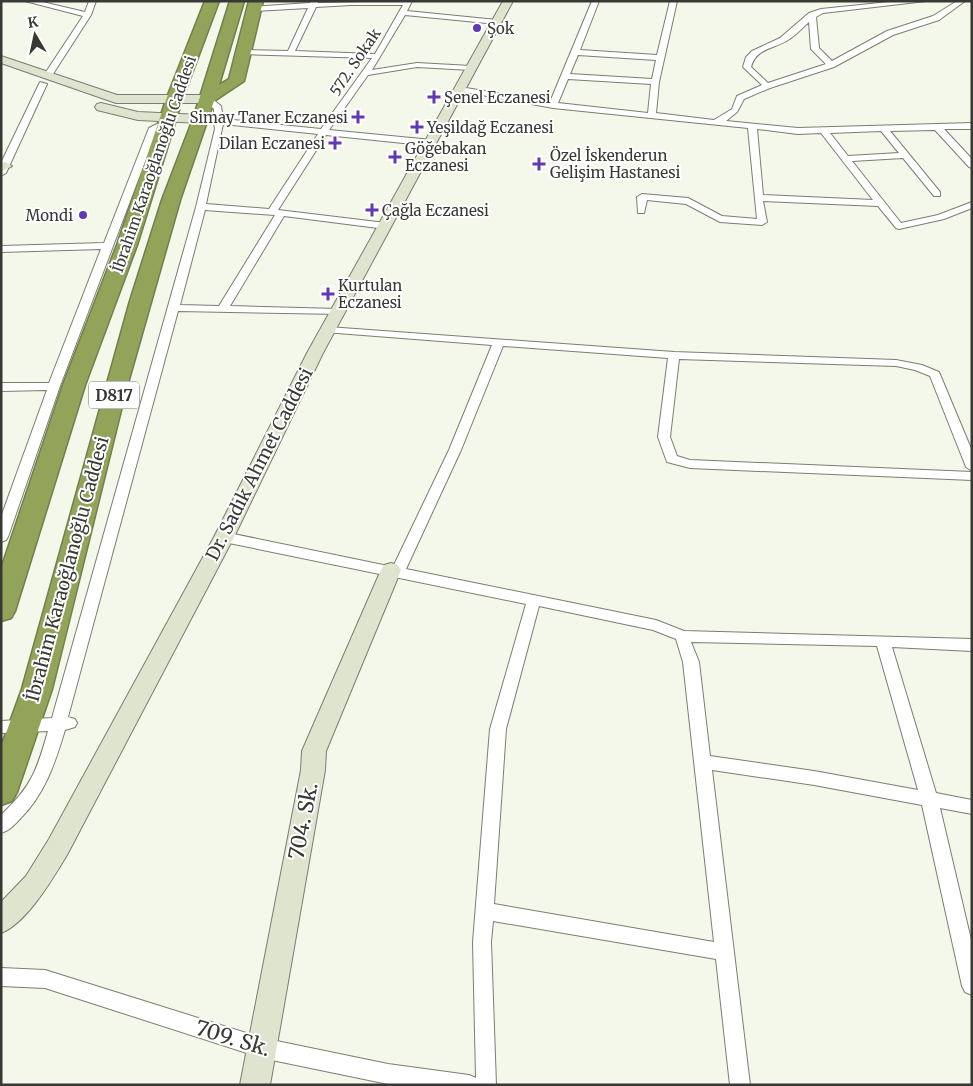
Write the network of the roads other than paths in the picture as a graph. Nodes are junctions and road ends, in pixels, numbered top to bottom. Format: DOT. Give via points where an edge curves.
graph roads {
  1 [pos="28,1"];
  2 [pos="93,1"];
  3 [pos="212,1"];
  4 [pos="508,1"];
  5 [pos="596,1"];
  6 [pos="674,1"];
  7 [pos="923,1"];
  8 [pos="408,2"];
  9 [pos="961,2"];
  10 [pos="249,4"];
  11 [pos="313,4"];
  12 [pos="972,4"];
  13 [pos="402,13"];
  14 [pos="812,15"];
  15 [pos="87,16"];
  16 [pos="497,22"];
  17 [pos="244,52"];
  18 [pos="291,52"];
  19 [pos="575,52"];
  20 [pos="378,56"];
  21 [pos="661,58"];
  22 [pos="1,59"];
  23 [pos="831,65"];
  24 [pos="470,68"];
  25 [pos="1,69"];
  26 [pos="366,73"];
  27 [pos="565,76"];
  28 [pos="45,80"];
  29 [pos="655,82"];
  30 [pos="768,86"];
  31 [pos="460,89"];
  32 [pos="553,104"];
  33 [pos="169,113"];
  34 [pos="209,113"];
  35 [pos="652,116"];
  36 [pos="715,123"];
  37 [pos="936,126"];
  38 [pos="972,126"];
  39 [pos="752,127"];
  40 [pos="883,128"];
  41 [pos="823,130"];
  42 [pos="323,132"];
  43 [pos="432,143"];
  44 [pos="905,155"];
  45 [pos="967,155"];
  46 [pos="846,159"];
  47 [pos="4,164"];
  48 [pos="972,165"];
  49 [pos="937,194"];
  50 [pos="758,198"];
  51 [pos="880,203"];
  52 [pos="972,205"];
  53 [pos="201,207"];
  54 [pos="641,211"];
  55 [pos="277,212"];
  56 [pos="386,226"];
  57 [pos="107,246"];
  58 [pos="1,249"];
  59 [pos="174,308"];
  60 [pos="223,308"];
  61 [pos="338,312"];
  62 [pos="328,330"];
  63 [pos="499,342"];
  64 [pos="674,356"];
  65 [pos="54,386"];
  66 [pos="1,388"];
  67 [pos="972,467"];
  68 [pos="972,476"];
  69 [pos="1,537"];
  70 [pos="224,537"];
  71 [pos="395,571"];
  72 [pos="534,600"];
  73 [pos="1,611"];
  74 [pos="682,636"];
  75 [pos="884,641"];
  76 [pos="972,645"];
  77 [pos="69,723"];
  78 [pos="1,727"];
  79 [pos="703,762"];
  80 [pos="1,792"];
  81 [pos="929,799"];
  82 [pos="972,807"];
  83 [pos="1,826"];
  84 [pos="485,911"];
  85 [pos="1,921"];
  86 [pos="724,952"];
  87 [pos="1,977"];
  88 [pos="972,986"];
  89 [pos="262,1048"];
  90 [pos="255,1085"];
  91 [pos="469,1085"];
  92 [pos="486,1085"];
  93 [pos="740,1085"];
  1 -- 15 [label="street"];
  2 -- 15 [label="street"];
  3 -- 33 [label="highway, İbrahim Karaoğlanoğlu Caddesi / D817"];
  4 -- 16 [label="street, Dr. Sadık Ahmet Caddesi"];
  5 -- 19 [label="street"];
  6 -- 21 [label="street"];
  7 -- 14 [label="street"];
  8 -- 11 [label="street"];
  8 -- 13 [label="street, 572. Sokak"];
  9 -- 12 [label="street"];
  9 -- 23 [label="street" via="936,18 890,33"];
  10 -- 11 [label="street"];
  10 -- 17 [label="highway"];
  10 -- 34 [label="highway, İbrahim Karaoğlanoğlu Caddesi / D817"];
  11 -- 18 [label="street"];
  13 -- 16 [label="street"];
  13 -- 20 [label="street, 572. Sokak"];
  14 -- 23 [label="street" via="815,50"];
  14 -- 30 [label="street" via="781,41 750,56 747,67"];
  15 -- 28 [label="street"];
  16 -- 24 [label="street, Dr. Sadık Ahmet Caddesi"];
  17 -- 18 [label="street"];
  17 -- 34 [label="highway" via="236,81"];
  18 -- 20 [label="street"];
  19 -- 21 [label="street"];
  19 -- 27 [label="street"];
  20 -- 26 [label="street, 572. Sokak"];
  21 -- 29 [label="street"];
  22 -- 28 [label="street"];
  23 -- 30 [label="street"];
  24 -- 26 [label="street" via="417,65"];
  24 -- 31 [label="street, Dr. Sadık Ahmet Caddesi"];
  25 -- 28 [label="street"];
  26 -- 42 [label="street, 572. Sokak"];
  27 -- 29 [label="street"];
  27 -- 32 [label="street"];
  28 -- 33 [label="street"];
  28 -- 33 [label="street" via="117,112"];
  28 -- 47 [label="street"];
  29 -- 35 [label="street"];
  30 -- 36 [label="street" via="740,98 734,114"];
  31 -- 32 [label="street"];
  31 -- 43 [label="street, Dr. Sadık Ahmet Caddesi"];
  32 -- 35 [label="street"];
  33 -- 34 [label="street"];
  33 -- 34 [label="street"];
  33 -- 57 [label="street" via="153,128"];
  33 -- 73 [label="highway, İbrahim Karaoğlanoğlu Caddesi / D817" via="127,245 74,385"];
  34 -- 42 [label="street"];
  34 -- 53 [label="street"];
  34 -- 80 [label="highway, İbrahim Karaoğlanoğlu Caddesi / D817" via="171,200 140,301 36,689"];
  35 -- 36 [label="street"];
  36 -- 39 [label="street"];
  37 -- 38 [label="street"];
  37 -- 40 [label="street"];
  37 -- 45 [label="street"];
  39 -- 41 [label="street" via="798,132"];
  39 -- 50 [label="street"];
  40 -- 41 [label="street"];
  40 -- 44 [label="street"];
  41 -- 46 [label="street"];
  42 -- 43 [label="street"];
  42 -- 55 [label="street, 572. Sokak"];
  43 -- 56 [label="street, Dr. Sadık Ahmet Caddesi"];
  44 -- 46 [label="street"];
  44 -- 49 [label="street"];
  45 -- 48 [label="street"];
  46 -- 51 [label="street"];
  50 -- 51 [label="street"];
  50 -- 54 [label="street" via="762,222 720,219 688,202 642,197"];
  51 -- 52 [label="street" via="899,226 941,218"];
  53 -- 55 [label="street"];
  53 -- 59 [label="street"];
  55 -- 56 [label="street"];
  55 -- 60 [label="street"];
  56 -- 61 [label="street, Dr. Sadık Ahmet Caddesi"];
  57 -- 58 [label="street"];
  57 -- 65 [label="street"];
  59 -- 60 [label="street"];
  59 -- 83 [label="street" via="47,763 26,802"];
  60 -- 61 [label="street"];
  61 -- 62 [label="street, Dr. Sadık Ahmet Caddesi"];
  62 -- 63 [label="street"];
  62 -- 70 [label="street, Dr. Sadık Ahmet Caddesi"];
  63 -- 64 [label="street"];
  63 -- 71 [label="street" via="455,450"];
  64 -- 67 [label="street" via="896,363 918,367 935,374"];
  64 -- 68 [label="street" via="664,437 671,459 690,464"];
  65 -- 66 [label="street"];
  65 -- 69 [label="street"];
  70 -- 71 [label="street"];
  70 -- 85 [label="street, Dr. Sadık Ahmet Caddesi" via="58,847 34,884"];
  71 -- 72 [label="street"];
  71 -- 89 [label="street, 704. Sk." via="314,750"];
  72 -- 74 [label="street" via="656,625"];
  72 -- 84 [label="street" via="498,728"];
  74 -- 75 [label="street"];
  74 -- 79 [label="street" via="691,662"];
  75 -- 76 [label="street"];
  75 -- 81 [label="street"];
  77 -- 78 [label="street"];
  79 -- 81 [label="street"];
  79 -- 86 [label="street"];
  81 -- 82 [label="street"];
  81 -- 88 [label="street"];
  84 -- 86 [label="street"];
  84 -- 92 [label="street" via="482,942"];
  86 -- 93 [label="street"];
  87 -- 89 [label="street, 709. Sk." via="45,979"];
  89 -- 90 [label="street, 704. Sk."];
  89 -- 91 [label="street, 709. Sk." via="388,1074"];
}
